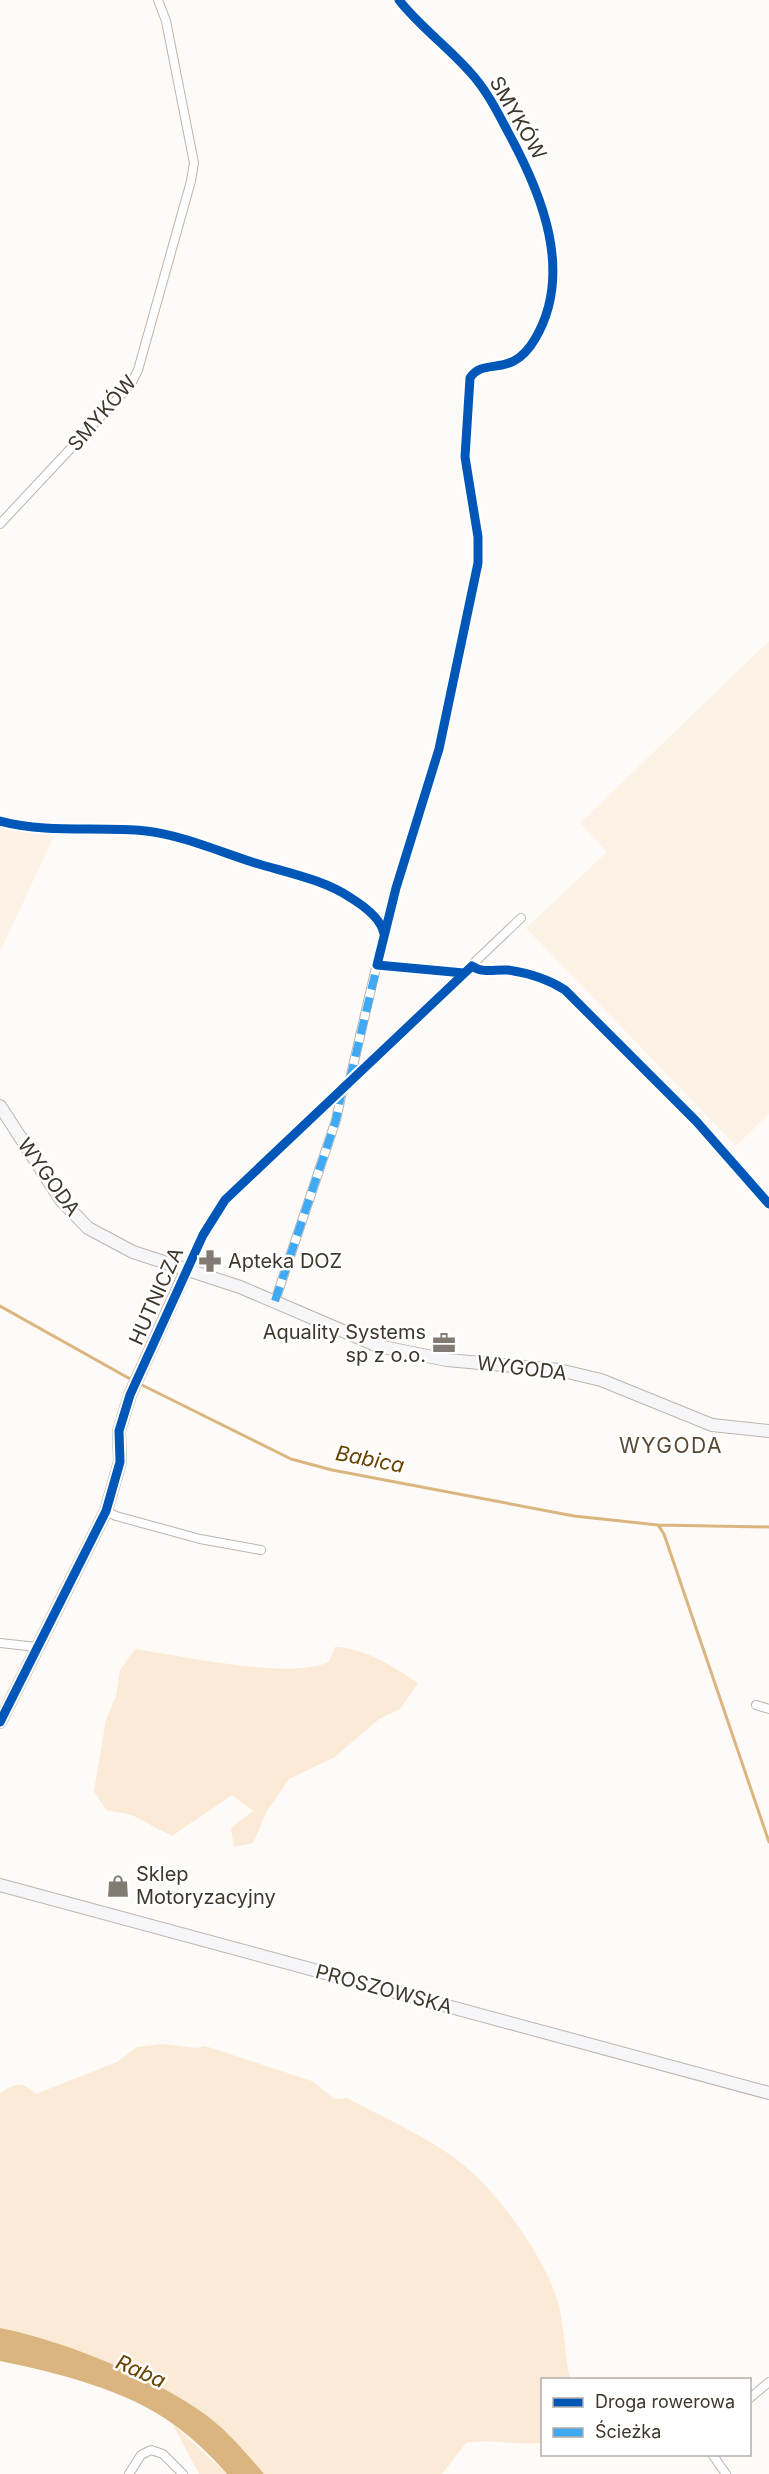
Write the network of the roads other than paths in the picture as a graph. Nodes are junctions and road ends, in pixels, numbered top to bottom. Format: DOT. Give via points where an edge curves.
graph roads {
  1 [pos="158,0"];
  2 [pos="399,0"];
  3 [pos="0,524"];
  4 [pos="321,884"];
  5 [pos="521,918"];
  6 [pos="384,934"];
  7 [pos="472,966"];
  8 [pos="350,1079"];
  9 [pos="343,1086"];
  10 [pos="0,1106"];
  11 [pos="769,1204"];
  12 [pos="187,1269"];
  13 [pos="275,1301"];
  14 [pos="769,1431"];
  15 [pos="106,1511"];
  16 [pos="261,1550"];
  17 [pos="0,1643"];
  18 [pos="37,1647"];
  19 [pos="756,1705"];
  20 [pos="769,1709"];
  21 [pos="0,1722"];
  22 [pos="0,1885"];
  23 [pos="769,2093"];
  24 [pos="769,2382"];
  25 [pos="751,2397"];
  26 [pos="713,2456"];
  27 [pos="129,2474"];
  28 [pos="183,2474"];
  29 [pos="726,2474"];
  1 -- 3 [label="street, SMYKÓW" via="166,21 194,163 138,370 131,384"];
  2 -- 6 [label="street, SMYKÓW" via="470,71 489,97 530,176 549,228 554,258 551,298 543,326 526,354 509,366 480,368 470,378 465,457 478,537 478,563 439,749"];
  4 -- 6 [label="street" via="351,897 376,918"];
  5 -- 7 [label="street, HUTNICZA"];
  6 -- 8 [label="street, SMYKÓW"];
  7 -- 8 [label="street, HUTNICZA"];
  7 -- 11 [label="street" via="480,971 507,970 549,980 565,990 696,1121"];
  8 -- 9 [label="street, HUTNICZA"];
  9 -- 12 [label="street, HUTNICZA" via="225,1200"];
  9 -- 13 [label="street" via="336,1120"];
  10 -- 12 [label="street, WYGODA" via="62,1200 88,1228 133,1252"];
  12 -- 13 [label="street, WYGODA"];
  12 -- 15 [label="street, HUTNICZA" via="130,1395 119,1431 120,1462"];
  13 -- 14 [label="street, WYGODA" via="378,1346 447,1360 559,1370 602,1380 712,1425"];
  15 -- 16 [label="street" via="200,1539"];
  15 -- 18 [label="street, HUTNICZA"];
  17 -- 18 [label="street"];
  18 -- 21 [label="street, HUTNICZA"];
  19 -- 20 [label="street"];
  22 -- 23 [label="street, PROSZOWSKA"];
  24 -- 25 [label="street"];
  26 -- 29 [label="street"];
  27 -- 28 [label="street" via="141,2454 151,2450 163,2454"];
}
